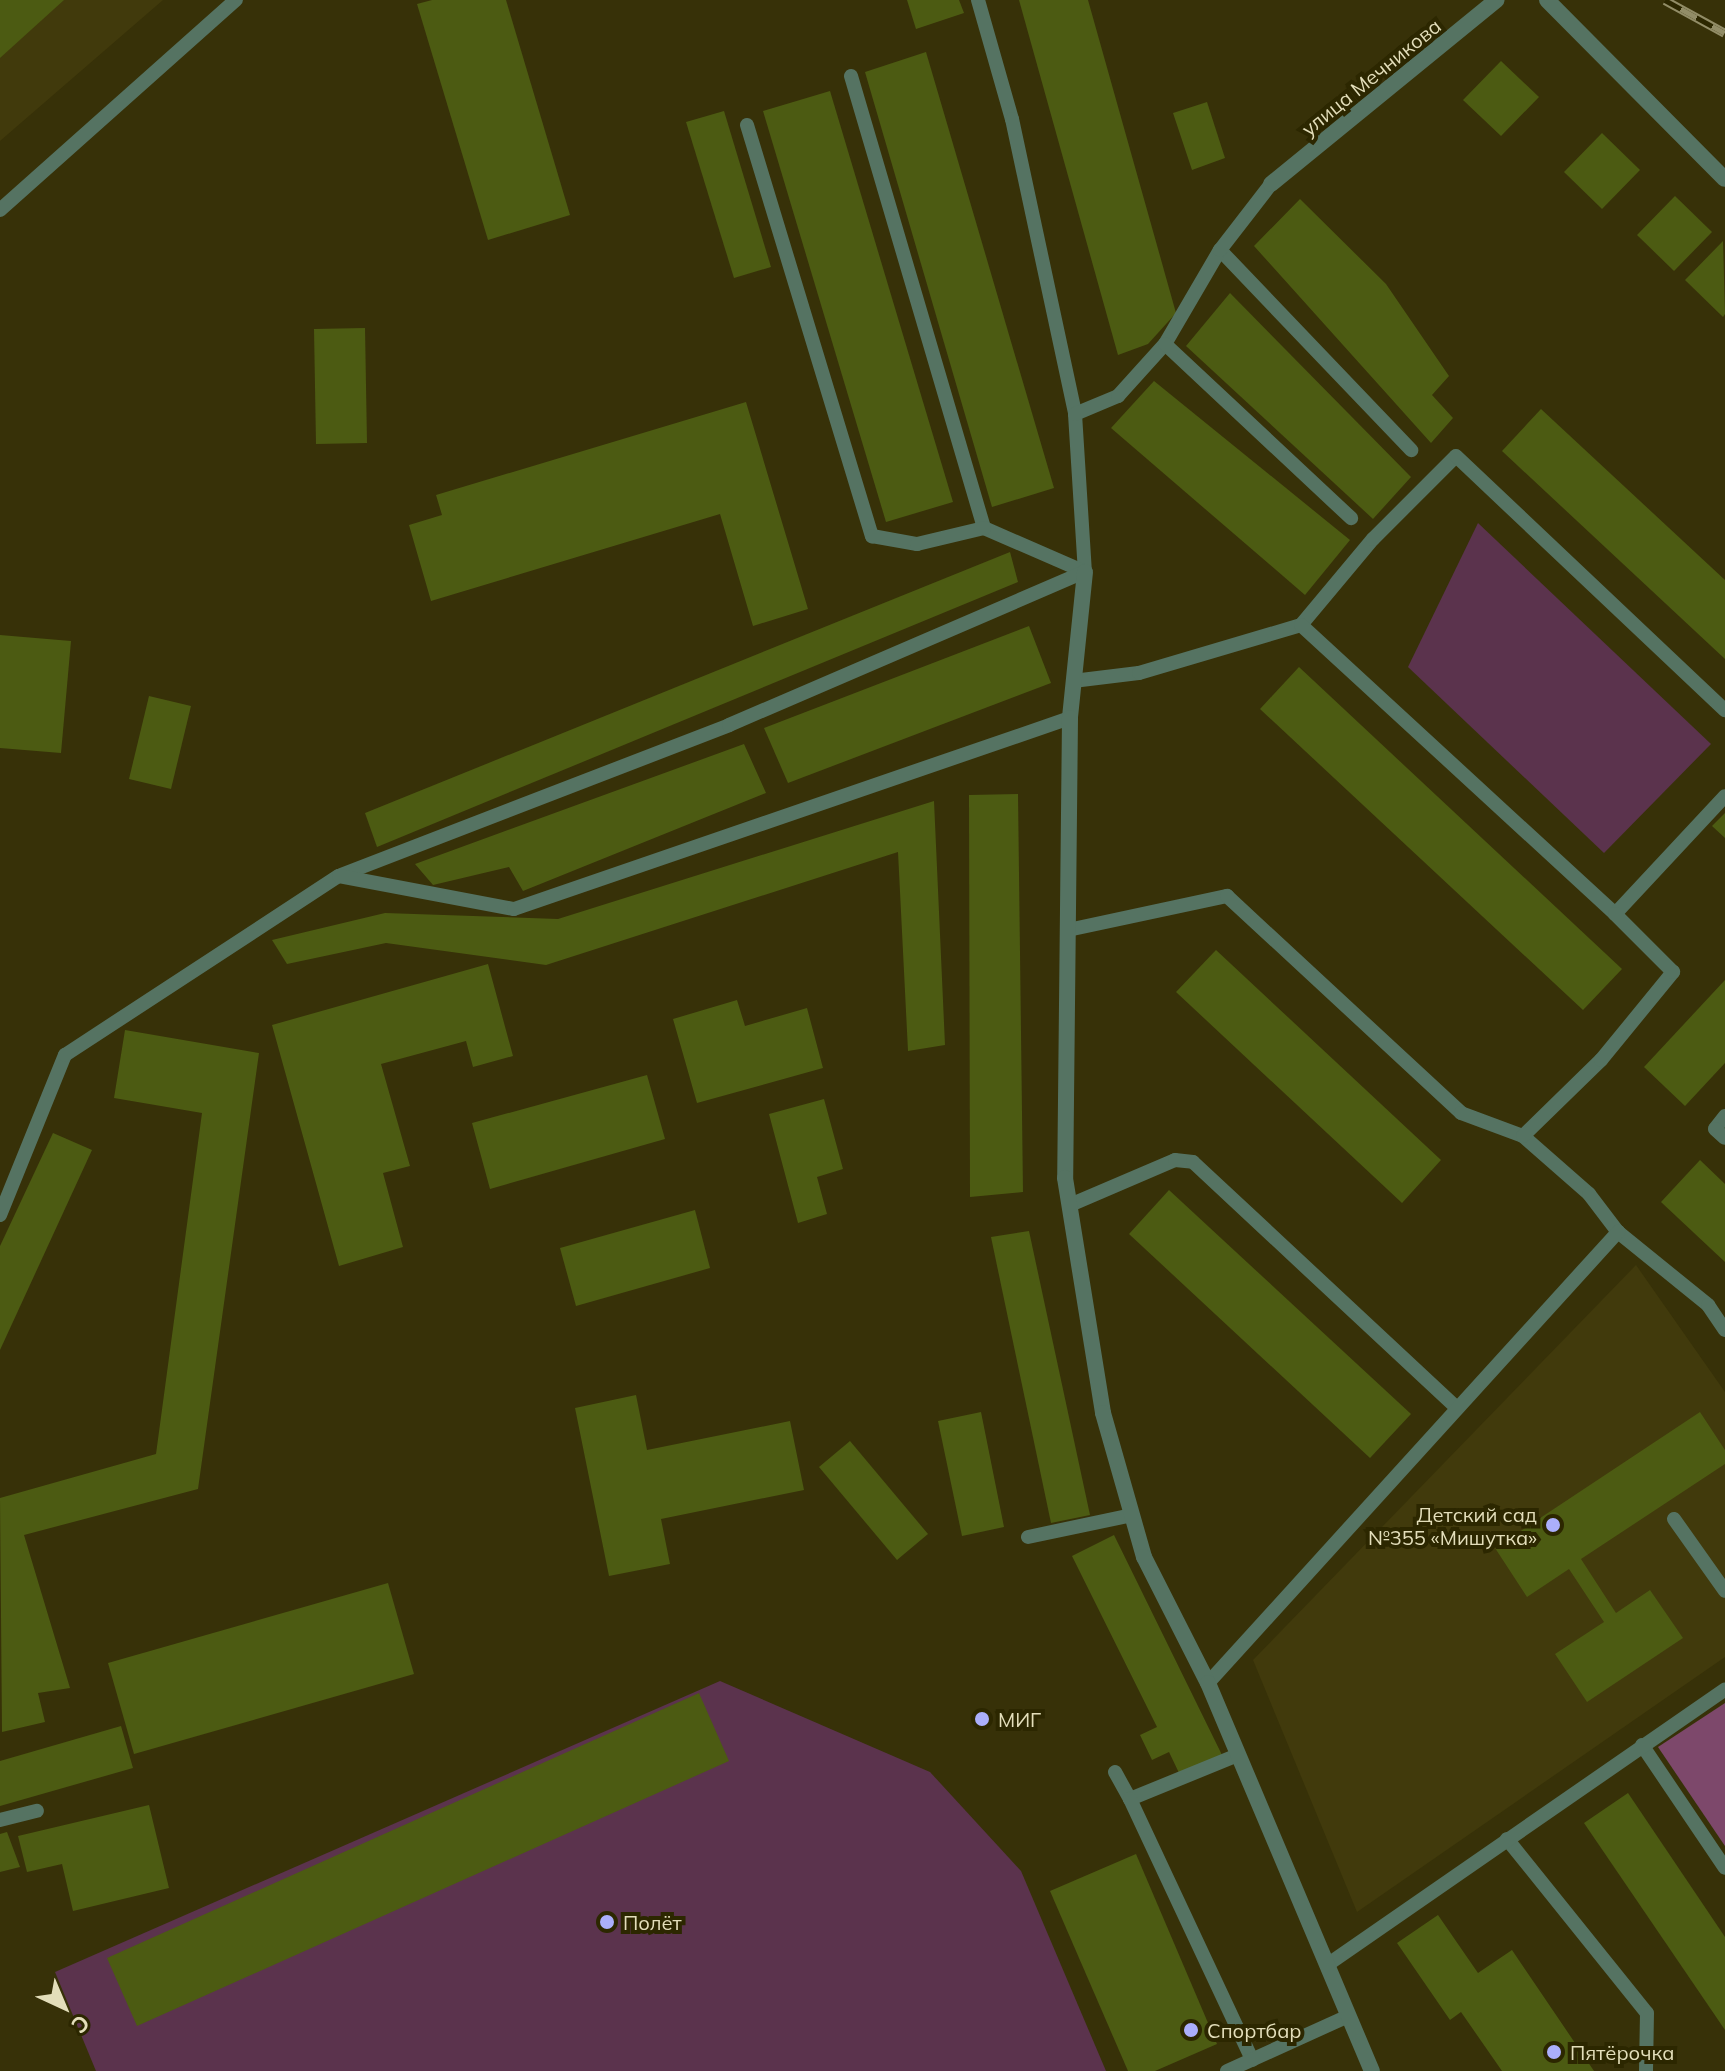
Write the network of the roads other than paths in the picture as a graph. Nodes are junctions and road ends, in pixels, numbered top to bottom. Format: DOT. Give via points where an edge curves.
graph roads {
  1 [pos="236,0"];
  2 [pos="978,0"];
  3 [pos="1497,0"];
  4 [pos="1547,0"];
  5 [pos="851,76"];
  6 [pos="747,125"];
  7 [pos="1725,179"];
  8 [pos="1271,184"];
  9 [pos="0,210"];
  10 [pos="1220,250"];
  11 [pos="1165,344"];
  12 [pos="1075,414"];
  13 [pos="1411,450"];
  14 [pos="1351,518"];
  15 [pos="984,528"];
  16 [pos="1085,572"];
  17 [pos="1301,625"];
  18 [pos="1073,681"];
  19 [pos="1725,710"];
  20 [pos="1070,718"];
  21 [pos="1725,796"];
  22 [pos="339,876"];
  23 [pos="1615,914"];
  24 [pos="1068,930"];
  25 [pos="1725,1116"];
  26 [pos="1523,1136"];
  27 [pos="1725,1138"];
  28 [pos="1070,1205"];
  29 [pos="0,1215"];
  30 [pos="1618,1232"];
  31 [pos="1725,1330"];
  32 [pos="1457,1408"];
  33 [pos="1132,1515"];
  34 [pos="1674,1519"];
  35 [pos="1028,1537"];
  36 [pos="1725,1591"];
  37 [pos="1208,1683"];
  38 [pos="1725,1689"];
  39 [pos="1642,1745"];
  40 [pos="1238,1755"];
  41 [pos="1115,1772"];
  42 [pos="1130,1799"];
  43 [pos="37,1811"];
  44 [pos="0,1820"];
  45 [pos="1507,1839"];
  46 [pos="1725,1868"];
  47 [pos="1327,1965"];
  48 [pos="1348,2016"];
  49 [pos="1252,2060"];
  50 [pos="1227,2071"];
  51 [pos="1372,2071"];
  52 [pos="1646,2071"];
  1 -- 9 [label="lane"];
  2 -- 12 [label="lane" via="1012,119"];
  3 -- 8 [label="street, улица Мечникова"];
  4 -- 7 [label="street"];
  5 -- 15 [label="lane"];
  6 -- 15 [label="lane" via="872,536 917,544"];
  8 -- 10 [label="lane"];
  10 -- 11 [label="lane"];
  10 -- 13 [label="lane"];
  11 -- 12 [label="lane" via="1118,396"];
  11 -- 14 [label="lane"];
  12 -- 16 [label="lane"];
  15 -- 16 [label="lane"];
  16 -- 18 [label="street"];
  16 -- 22 [label="lane" via="729,725"];
  17 -- 18 [label="lane" via="1139,673"];
  17 -- 19 [label="lane" via="1373,539 1456,456"];
  17 -- 23 [label="lane"];
  18 -- 20 [label="street"];
  20 -- 22 [label="lane" via="514,909"];
  20 -- 24 [label="street"];
  21 -- 23 [label="lane"];
  22 -- 29 [label="lane" via="65,1055"];
  23 -- 26 [label="lane" via="1673,972 1601,1060"];
  24 -- 26 [label="lane" via="1227,896 1461,1113"];
  24 -- 28 [label="street"];
  25 -- 27 [label="lane" via="1715,1129"];
  26 -- 30 [label="lane" via="1589,1194"];
  28 -- 32 [label="lane" via="1175,1160 1193,1162"];
  28 -- 33 [label="street" via="1103,1413"];
  30 -- 31 [label="lane" via="1708,1305"];
  30 -- 32 [label="lane"];
  32 -- 37 [label="lane"];
  33 -- 35 [label="lane"];
  33 -- 37 [label="street" via="1144,1557"];
  34 -- 36 [label="lane"];
  37 -- 40 [label="street"];
  38 -- 39 [label="lane"];
  39 -- 45 [label="lane"];
  39 -- 46 [label="lane"];
  40 -- 42 [label="lane"];
  40 -- 47 [label="street"];
  41 -- 42 [label="lane"];
  42 -- 49 [label="lane"];
  43 -- 44 [label="lane"];
  45 -- 47 [label="lane"];
  45 -- 52 [label="lane" via="1647,2013"];
  47 -- 48 [label="street"];
  48 -- 49 [label="lane"];
  48 -- 51 [label="street"];
  49 -- 50 [label="lane"];
}
